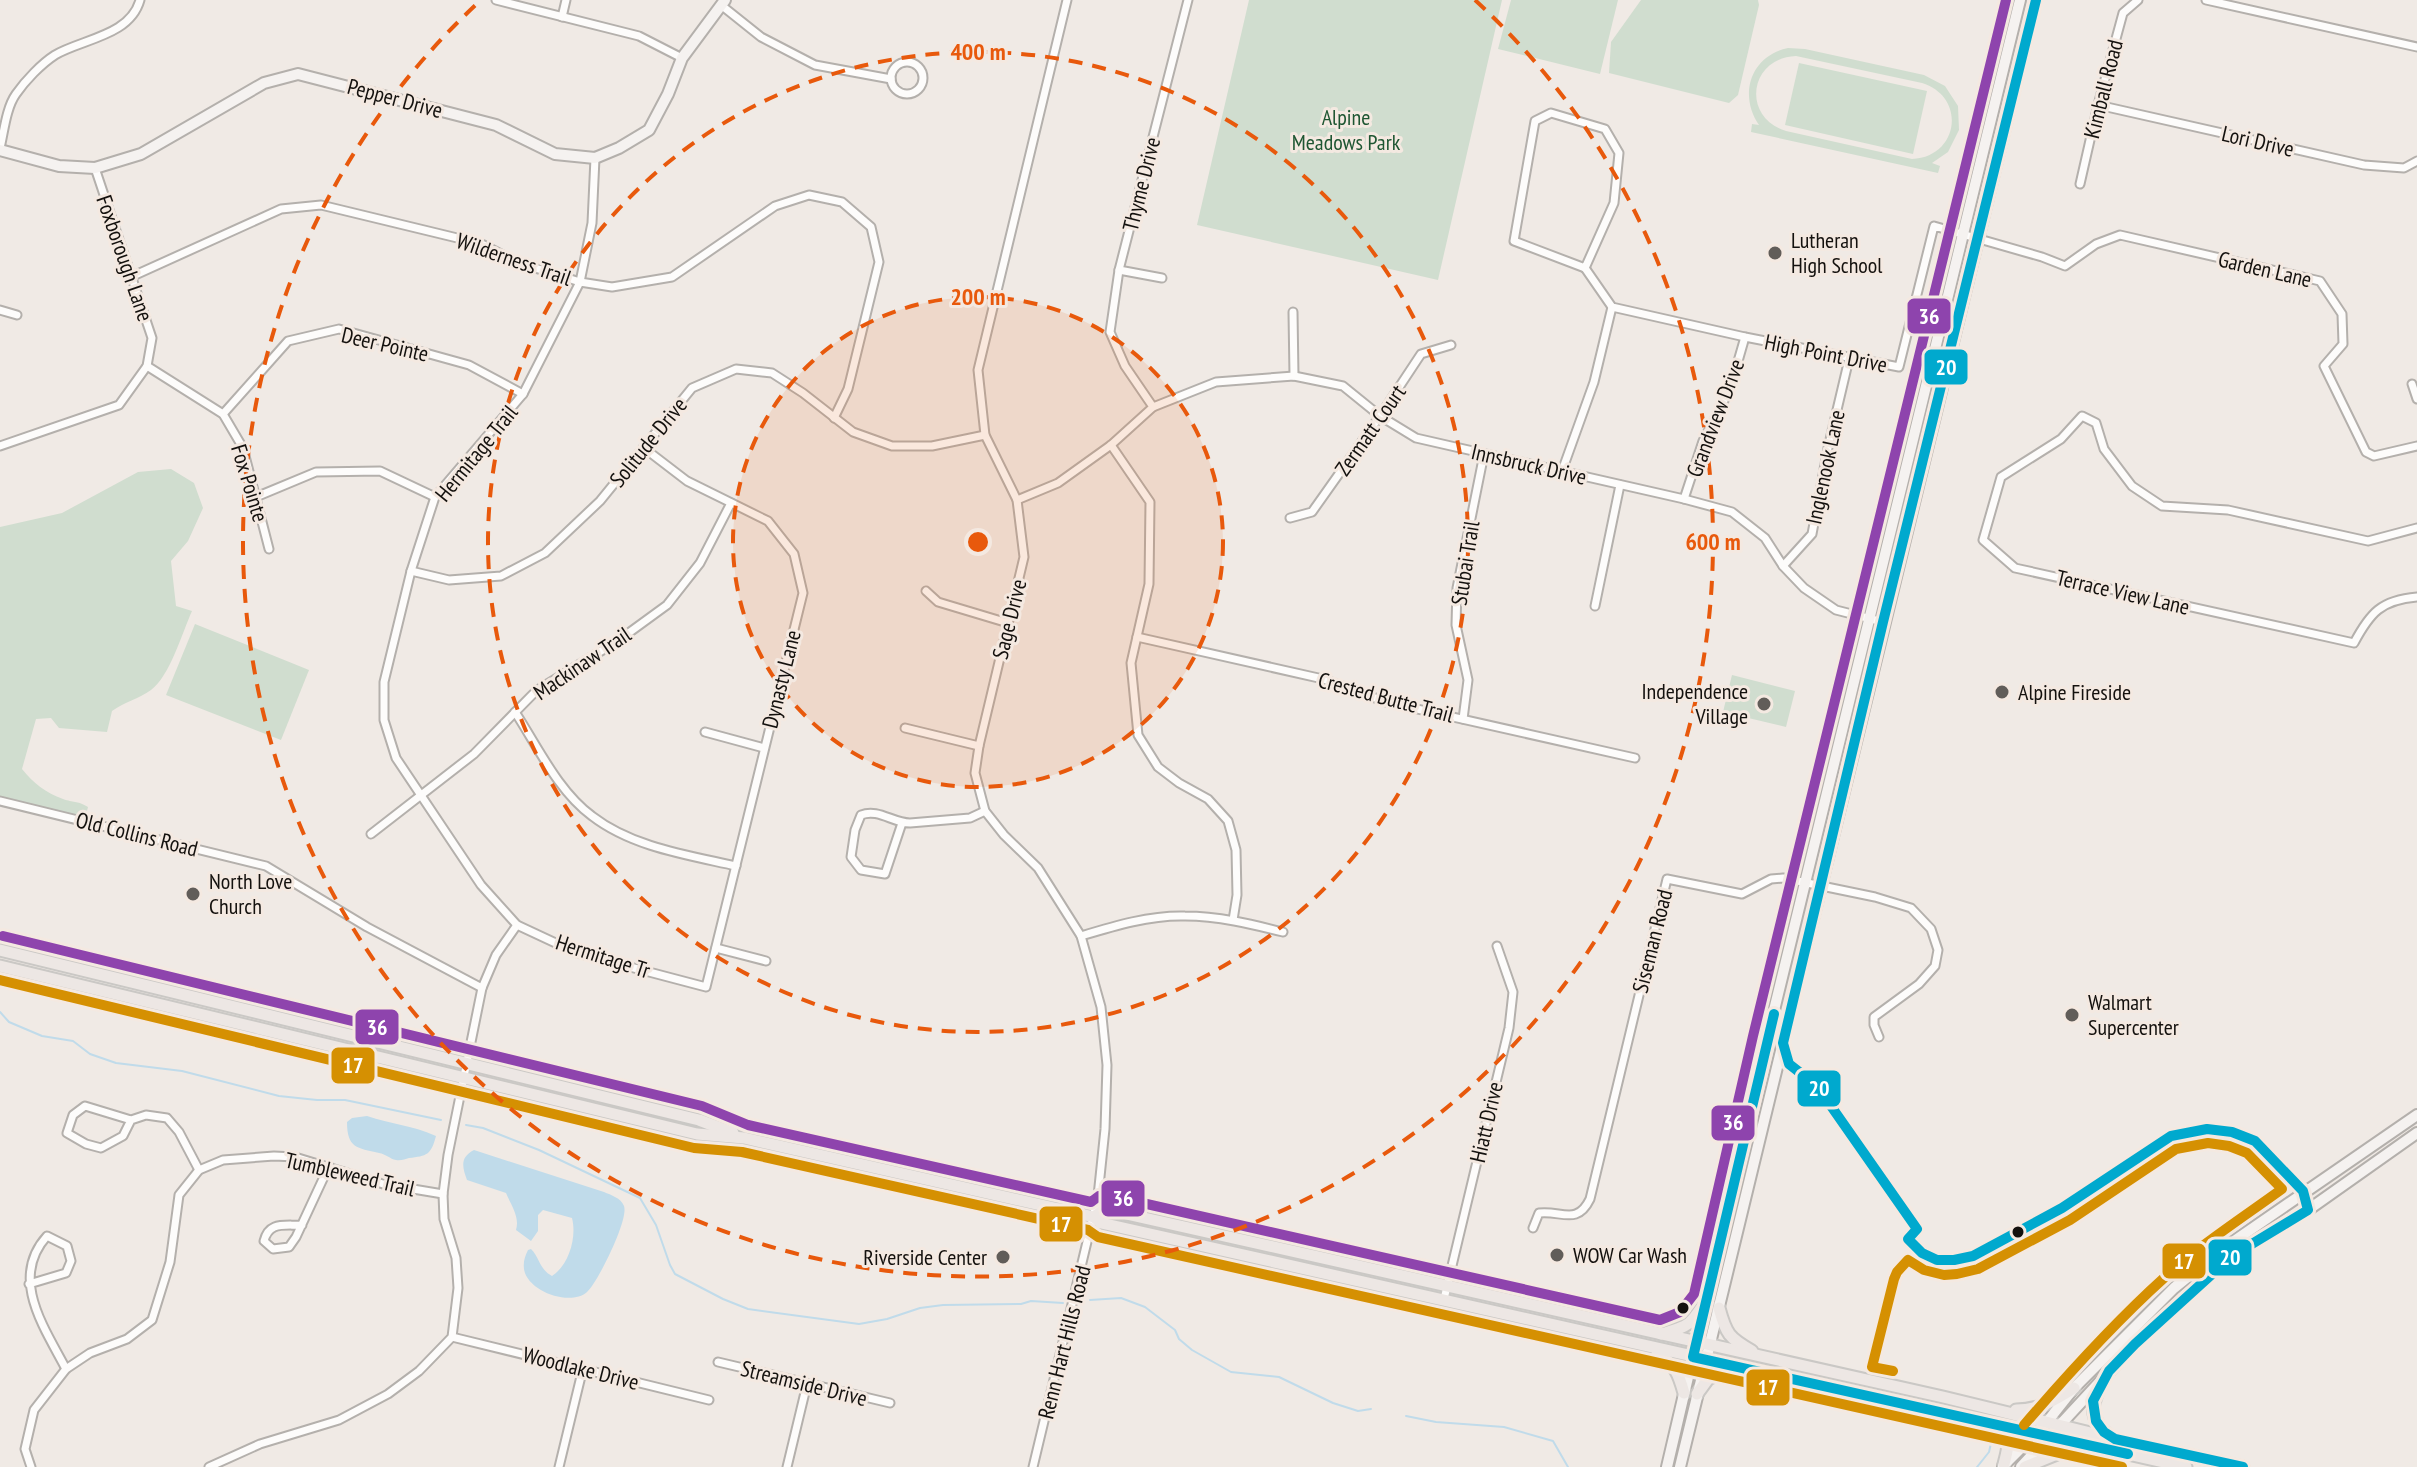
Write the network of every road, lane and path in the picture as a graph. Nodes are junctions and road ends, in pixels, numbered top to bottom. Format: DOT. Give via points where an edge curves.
graph roads {
  1 [pos="140,0"];
  2 [pos="496,0"];
  3 [pos="566,0"];
  4 [pos="1067,0"];
  5 [pos="1188,0"];
  6 [pos="2020,0"];
  7 [pos="2036,0"];
  8 [pos="2138,0"];
  9 [pos="2206,0"];
  10 [pos="723,2"];
  11 [pos="562,17"];
  12 [pos="2417,47"];
  13 [pos="682,58"];
  14 [pos="891,79"];
  15 [pos="2098,105"];
  16 [pos="0,149"];
  17 [pos="595,158"];
  18 [pos="2417,161"];
  19 [pos="95,168"];
  20 [pos="2080,184"];
  21 [pos="1962,234"];
  22 [pos="1978,238"];
  23 [pos="1585,268"];
  24 [pos="1119,270"];
  25 [pos="133,276"];
  26 [pos="1162,278"];
  27 [pos="580,282"];
  28 [pos="1612,307"];
  29 [pos="0,310"];
  30 [pos="1293,312"];
  31 [pos="17,315"];
  32 [pos="1745,337"];
  33 [pos="1451,345"];
  34 [pos="1849,359"];
  35 [pos="147,366"];
  36 [pos="1294,376"];
  37 [pos="2412,384"];
  38 [pos="523,394"];
  39 [pos="2417,399"];
  40 [pos="1153,407"];
  41 [pos="223,414"];
  42 [pos="1380,416"];
  43 [pos="834,418"];
  44 [pos="985,435"];
  45 [pos="1111,445"];
  46 [pos="0,446"];
  47 [pos="2417,446"];
  48 [pos="644,448"];
  49 [pos="1484,454"];
  50 [pos="1562,471"];
  51 [pos="1620,485"];
  52 [pos="256,497"];
  53 [pos="435,497"];
  54 [pos="1684,499"];
  55 [pos="1017,500"];
  56 [pos="731,503"];
  57 [pos="1290,518"];
  58 [pos="2417,528"];
  59 [pos="269,549"];
  60 [pos="1783,566"];
  61 [pos="411,571"];
  62 [pos="926,591"];
  63 [pos="2417,597"];
  64 [pos="1595,606"];
  65 [pos="1870,618"];
  66 [pos="1883,622"];
  67 [pos="1008,623"];
  68 [pos="1137,637"];
  69 [pos="515,712"];
  70 [pos="1463,719"];
  71 [pos="905,728"];
  72 [pos="705,732"];
  73 [pos="979,746"];
  74 [pos="764,748"];
  75 [pos="1635,758"];
  76 [pos="422,795"];
  77 [pos="0,801"];
  78 [pos="985,811"];
  79 [pos="902,823"];
  80 [pos="371,834"];
  81 [pos="736,866"];
  82 [pos="1806,882"];
  83 [pos="1821,886"];
  84 [pos="1233,920"];
  85 [pos="517,925"];
  86 [pos="1283,932"];
  87 [pos="1081,936"];
  88 [pos="1497,946"];
  89 [pos="716,948"];
  90 [pos="0,950"];
  91 [pos="766,961"];
  92 [pos="0,966"];
  93 [pos="706,987"];
  94 [pos="482,988"];
  95 [pos="1879,1037"];
  96 [pos="468,1063"];
  97 [pos="465,1077"];
  98 [pos="2417,1115"];
  99 [pos="131,1120"];
  100 [pos="2417,1133"];
  101 [pos="744,1138"];
  102 [pos="329,1166"];
  103 [pos="199,1170"];
  104 [pos="443,1194"];
  105 [pos="1094,1217"];
  106 [pos="1726,1222"];
  107 [pos="302,1225"];
  108 [pos="1738,1225"];
  109 [pos="1533,1228"];
  110 [pos="29,1284"];
  111 [pos="1447,1285"];
  112 [pos="1444,1299"];
  113 [pos="1707,1299"];
  114 [pos="1719,1308"];
  115 [pos="1660,1334"];
  116 [pos="452,1337"];
  117 [pos="1697,1342"];
  118 [pos="1639,1345"];
  119 [pos="1709,1345"];
  120 [pos="1693,1357"];
  121 [pos="1763,1357"];
  122 [pos="1706,1360"];
  123 [pos="718,1362"];
  124 [pos="1733,1366"];
  125 [pos="583,1368"];
  126 [pos="66,1369"];
  127 [pos="2109,1371"];
  128 [pos="807,1384"];
  129 [pos="2074,1388"];
  130 [pos="1684,1393"];
  131 [pos="1697,1394"];
  132 [pos="709,1400"];
  133 [pos="890,1403"];
  134 [pos="1983,1406"];
  135 [pos="2047,1422"];
  136 [pos="1984,1423"];
  137 [pos="2060,1425"];
  138 [pos="2041,1436"];
  139 [pos="2115,1439"];
  140 [pos="2094,1446"];
  141 [pos="2003,1466"];
  142 [pos="31,1467"];
  143 [pos="209,1467"];
  144 [pos="559,1467"];
  145 [pos="787,1467"];
  146 [pos="1033,1467"];
  147 [pos="1667,1467"];
  148 [pos="1680,1467"];
  149 [pos="2023,1467"];
  150 [pos="2186,1467"];
  151 [pos="2243,1467"];
  1 -- 16 [label="street" via="119,28 55,55 38,69 14,96"];
  2 -- 11 [label="street"];
  3 -- 11 [label="street"];
  4 -- 44 [label="street, Sage Drive" via="978,370"];
  5 -- 24 [label="street, Thyme Drive"];
  6 -- 21 [label="main road"];
  7 -- 22 [label="main road"];
  8 -- 15 [label="street, Kimball Road" via="2123,13"];
  9 -- 12 [label="street"];
  10 -- 13 [label="main road"];
  10 -- 14 [label="street" via="761,37 815,65"];
  11 -- 13 [label="street" via="639,36"];
  13 -- 17 [label="main road" via="649,130"];
  14 -- 14 [label="street" via="898,91 908,94 921,87 924,77 919,67 904,62 894,68"];
  15 -- 18 [label="street, Lori Drive" via="2364,165 2404,168"];
  15 -- 20 [label="street, Kimball Road"];
  16 -- 19 [label="main road, Pepper Drive" via="59,166"];
  17 -- 19 [label="main road, Pepper Drive" via="555,154 496,125 298,74 264,83 141,154"];
  17 -- 27 [label="street, Hermitage Trail" via="592,223"];
  19 -- 25 [label="street, Foxborough Lane"];
  21 -- 22 [label="street, High Point Drive"];
  21 -- 34 [label="street, High Point Drive" via="1934,226 1899,367"];
  21 -- 65 [label="main road"];
  22 -- 47 [label="street, Garden Lane" via="2065,266 2120,235 2320,281 2342,314 2343,344 2324,366 2366,452 2374,456"];
  22 -- 66 [label="main road"];
  23 -- 23 [label="street" via="1614,203 1619,153 1605,129 1551,113 1535,121 1514,241"];
  23 -- 28 [label="street"];
  24 -- 26 [label="street"];
  24 -- 40 [label="street, Thyme Drive" via="1110,332"];
  25 -- 27 [label="street, Wilderness Trail" via="281,209 321,205 482,244 516,262"];
  25 -- 35 [label="street, Foxborough Lane" via="152,338"];
  27 -- 38 [label="street, Hermitage Trail"];
  27 -- 43 [label="street, Wilderness Trail" via="612,287 672,277 775,206 809,195 842,202 871,227 879,262 848,389"];
  28 -- 32 [label="street, High Point Drive"];
  28 -- 50 [label="street" via="1594,382"];
  29 -- 31 [label="street"];
  30 -- 36 [label="street"];
  32 -- 34 [label="street, High Point Drive"];
  32 -- 54 [label="street, Grandview Drive" via="1730,389 1703,441"];
  33 -- 42 [label="street, Zermatt Court" via="1421,354"];
  34 -- 60 [label="street, Inglenook Lane" via="1812,534"];
  35 -- 41 [label="street, Fox Pointe"];
  35 -- 46 [label="street" via="119,405"];
  36 -- 40 [label="street, Innsbruck Drive" via="1216,382"];
  36 -- 42 [label="street, Innsbruck Drive" via="1343,386"];
  37 -- 39 [label="street"];
  38 -- 41 [label="street, Deer Pointe" via="469,365 339,329 288,341"];
  38 -- 53 [label="street, Hermitage Trail"];
  40 -- 45 [label="street, Innsbruck Drive"];
  41 -- 52 [label="street, Fox Pointe" via="243,448"];
  42 -- 49 [label="street, Innsbruck Drive" via="1416,438"];
  42 -- 57 [label="street, Zermatt Court" via="1312,512"];
  43 -- 44 [label="street, Solitude Drive" via="853,432 892,446 932,446"];
  43 -- 48 [label="street, Solitude Drive" via="772,373 736,369 692,388"];
  44 -- 55 [label="street, Sage Drive"];
  45 -- 55 [label="street, Innsbruck Drive" via="1058,483"];
  45 -- 68 [label="street" via="1150,502 1149,584"];
  48 -- 56 [label="street, Dynasty Lane" via="687,481"];
  48 -- 61 [label="street, Solitude Drive" via="600,501 545,553 501,576 449,580"];
  49 -- 50 [label="street, Innsbruck Drive"];
  49 -- 70 [label="street, Stubai Trail" via="1457,588 1456,625 1468,680"];
  50 -- 51 [label="street, Innsbruck Drive"];
  51 -- 54 [label="street, Innsbruck Drive"];
  51 -- 64 [label="street"];
  52 -- 53 [label="street" via="316,472 380,471"];
  52 -- 59 [label="street, Fox Pointe"];
  53 -- 61 [label="street, Hermitage Trail"];
  54 -- 60 [label="street, Innsbruck Drive" via="1732,512 1747,522"];
  55 -- 67 [label="street, Sage Drive" via="1024,557"];
  56 -- 69 [label="street, Mackinaw Trail" via="700,563 667,605 536,691"];
  56 -- 74 [label="street, Dynasty Lane" via="768,521 794,554 803,593"];
  58 -- 63 [label="street, Terrace View Lane" via="2368,541 2228,510 2162,506 2132,486 2104,449 2096,423 2082,416 2061,439 2001,477 1983,540 2015,568 2354,643 2378,608"];
  60 -- 65 [label="street, Innsbruck Drive" via="1836,610"];
  61 -- 76 [label="street, Hermitage Trail" via="384,682 384,720 396,758"];
  62 -- 67 [label="street" via="938,602"];
  65 -- 66 [label="street, Innsbruck Drive"];
  65 -- 82 [label="main road"];
  66 -- 83 [label="main road"];
  67 -- 73 [label="street, Sage Drive"];
  68 -- 70 [label="street, Crested Butte Trail" via="1323,679 1386,702"];
  68 -- 84 [label="street" via="1131,663 1138,735 1158,767 1208,799 1228,821 1236,850"];
  69 -- 76 [label="street, Mackinaw Trail" via="474,754"];
  69 -- 81 [label="street" via="565,788 592,816 643,845"];
  70 -- 75 [label="street, Crested Butte Trail"];
  71 -- 73 [label="street"];
  72 -- 74 [label="street"];
  73 -- 78 [label="street, Sage Drive" via="975,773"];
  74 -- 81 [label="street, Dynasty Lane"];
  76 -- 80 [label="street, Mackinaw Trail"];
  76 -- 85 [label="street, Hermitage Tr" via="481,885"];
  77 -- 94 [label="street, Old Collins Road" via="266,866"];
  78 -- 79 [label="street" via="970,818"];
  78 -- 87 [label="street, Sage Drive" via="1038,868"];
  79 -- 79 [label="street" via="879,814 861,815 851,857 861,870 885,874"];
  81 -- 89 [label="street, Dynasty Lane"];
  82 -- 83 [label="street, Siseman Road"];
  82 -- 106 [label="main road"];
  82 -- 109 [label="street, Siseman Road" via="1776,878 1742,894 1667,879 1590,1199 1570,1216 1539,1213"];
  83 -- 95 [label="street, Siseman Road" via="1911,908 1931,929 1938,950 1935,966 1874,1017"];
  83 -- 108 [label="main road"];
  84 -- 86 [label="street"];
  84 -- 87 [label="street" via="1161,918"];
  85 -- 93 [label="street, Hermitage Tr" via="577,953"];
  85 -- 94 [label="street"];
  87 -- 105 [label="street, Sage Drive" via="1101,1007 1107,1065"];
  88 -- 111 [label="street, Hiatt Drive" via="1513,992 1509,1028"];
  89 -- 91 [label="street"];
  89 -- 93 [label="street, Dynasty Lane"];
  90 -- 96 [label="main road"];
  92 -- 97 [label="main road"];
  94 -- 96 [label="street"];
  96 -- 97 [label="street"];
  96 -- 101 [label="main road" via="699,1120"];
  97 -- 101 [label="main road" via="697,1134"];
  97 -- 104 [label="street"];
  98 -- 129 [label="main road" via="2221,1250 2174,1288"];
  99 -- 99 [label="street" via="85,1106 73,1115 67,1133 101,1148 123,1136"];
  99 -- 103 [label="street" via="146,1115 167,1118"];
  100 -- 127 [label="main road" via="2232,1256"];
  101 -- 105 [label="main road"];
  102 -- 103 [label="street, Tumbleweed Trail" via="274,1156 223,1160"];
  102 -- 104 [label="street, Tumbleweed Trail" via="383,1184"];
  102 -- 107 [label="street"];
  103 -- 126 [label="street" via="179,1195 170,1262 152,1320 127,1339"];
  104 -- 116 [label="street" via="458,1288"];
  105 -- 111 [label="main road" via="1104,1209"];
  105 -- 112 [label="main road" via="1101,1223"];
  105 -- 146 [label="street, Renn Hart Hills Road"];
  106 -- 108 [label="main road"];
  106 -- 113 [label="main road"];
  107 -- 107 [label="street" via="289,1247 273,1249 264,1241 274,1225"];
  108 -- 114 [label="main road"];
  110 -- 110 [label="street" via="35,1249 47,1236 67,1246 71,1261 66,1273"];
  110 -- 126 [label="street" via="35,1309"];
  111 -- 112 [label="street, Hiatt Drive"];
  111 -- 115 [label="main road"];
  112 -- 118 [label="main road"];
  113 -- 115 [label="main road" via="1686,1327"];
  113 -- 117 [label="main road"];
  114 -- 119 [label="main road"];
  114 -- 121 [label="main road" via="1725,1330"];
  115 -- 117 [label="main road"];
  116 -- 125 [label="street, Woodlake Drive"];
  116 -- 143 [label="street" via="419,1371 364,1407"];
  117 -- 119 [label="main road"];
  117 -- 120 [label="main road"];
  118 -- 120 [label="main road"];
  118 -- 130 [label="main road" via="1669,1360"];
  119 -- 121 [label="main road"];
  119 -- 122 [label="main road"];
  120 -- 122 [label="main road"];
  120 -- 130 [label="main road"];
  121 -- 134 [label="main road"];
  122 -- 124 [label="main road"];
  122 -- 131 [label="main road"];
  123 -- 128 [label="street, Streamside Drive"];
  124 -- 131 [label="main road" via="1708,1379"];
  124 -- 136 [label="main road"];
  125 -- 132 [label="street, Woodlake Drive"];
  125 -- 144 [label="street"];
  126 -- 142 [label="street" via="34,1410 25,1449"];
  127 -- 137 [label="main road"];
  127 -- 139 [label="main road" via="2093,1401 2096,1421"];
  128 -- 133 [label="street, Streamside Drive"];
  128 -- 145 [label="street"];
  129 -- 134 [label="main road" via="2032,1410"];
  129 -- 135 [label="main road"];
  130 -- 147 [label="main road"];
  131 -- 148 [label="main road"];
  134 -- 135 [label="main road"];
  135 -- 137 [label="main road"];
  135 -- 138 [label="main road"];
  136 -- 138 [label="main road"];
  136 -- 141 [label="main road" via="2007,1436"];
  137 -- 138 [label="main road"];
  137 -- 139 [label="main road"];
  138 -- 140 [label="main road"];
  138 -- 141 [label="main road"];
  138 -- 149 [label="main road"];
  139 -- 151 [label="main road"];
  140 -- 149 [label="main road"];
  140 -- 150 [label="main road"];
}
